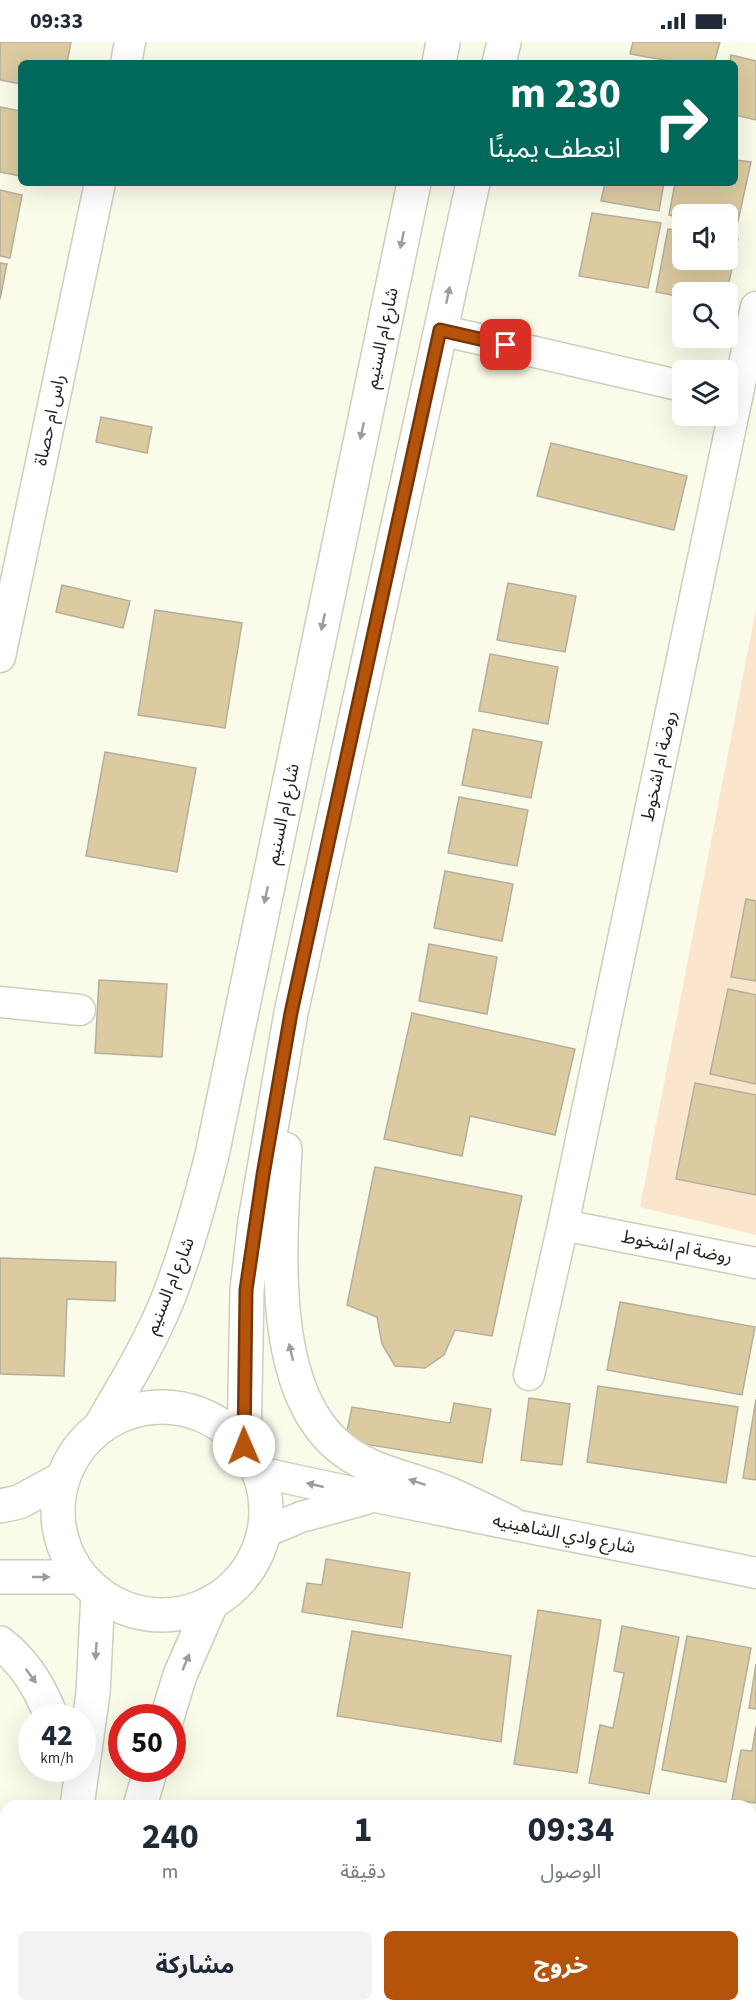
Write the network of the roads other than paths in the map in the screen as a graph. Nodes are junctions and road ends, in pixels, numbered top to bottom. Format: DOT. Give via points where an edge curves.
graph roads {
  1 [pos="130,42"];
  2 [pos="443,42"];
  3 [pos="504,42"];
  4 [pos="127,60"];
  5 [pos="440,60"];
  6 [pos="500,60"];
  7 [pos="99,186"];
  8 [pos="413,186"];
  9 [pos="472,186"];
  10 [pos="756,307"];
  11 [pos="440,330"];
  12 [pos="738,375"];
  13 [pos="672,384"];
  14 [pos="726,426"];
  15 [pos="0,657"];
  16 [pos="0,1002"];
  17 [pos="80,1010"];
  18 [pos="291,1013"];
  19 [pos="563,1224"];
  20 [pos="756,1263"];
  21 [pos="529,1375"];
  22 [pos="100,1427"];
  23 [pos="252,1459"];
  24 [pos="63,1478"];
  25 [pos="372,1497"];
  26 [pos="0,1506"];
  27 [pos="509,1522"];
  28 [pos="265,1532"];
  29 [pos="756,1573"];
  30 [pos="0,1577"];
  31 [pos="90,1585"];
  32 [pos="212,1602"];
  33 [pos="0,1643"];
  34 [pos="46,1704"];
  35 [pos="171,1704"];
  36 [pos="64,1782"];
  37 [pos="147,1782"];
  38 [pos="65,1800"];
  39 [pos="78,1800"];
  40 [pos="142,1800"];
  1 -- 4 [label="street"];
  2 -- 5 [label="main road"];
  3 -- 6 [label="main road"];
  7 -- 15 [label="street, راس ام حصاة"];
  8 -- 22 [label="main road, شارع ام السنيم, one-way" via="212,1155 192,1231 168,1297 141,1357"];
  11 -- 9 [label="main road, one-way"];
  10 -- 12 [label="street, روضة ام اشخوط"];
  11 -- 13 [label="street"];
  11 -- 18 [label="main road"];
  14 -- 19 [label="street, روضة ام اشخوط"];
  16 -- 17 [label="street"];
  18 -- 23 [label="main road" via="246,1290"];
  27 -- 18 [label="main road, one-way" via="436,1488 378,1470 345,1452 324,1433 308,1410 292,1358 283,1298"];
  19 -- 20 [label="street, روضة ام اشخوط"];
  19 -- 21 [label="street, روضة ام اشخوط"];
  22 -- 23 [label="main road" via="128,1413 160,1407 191,1411 221,1425"];
  22 -- 24 [label="main road" via="78,1450"];
  25 -- 23 [label="street, شارع وادي الشاهينيه, one-way"];
  23 -- 28 [label="main road" via="266,1502"];
  24 -- 26 [label="main road" via="19,1502"];
  24 -- 31 [label="main road" via="58,1504 60,1530 67,1555"];
  25 -- 27 [label="street, شارع وادي الشاهينيه"];
  25 -- 28 [label="street, شارع وادي الشاهينيه"];
  27 -- 29 [label="street, شارع وادي الشاهينيه"];
  28 -- 32 [label="main road" via="254,1560 236,1585"];
  30 -- 31 [label="main road, one-way"];
  31 -- 32 [label="main road" via="123,1607 153,1614 183,1613"];
  31 -- 39 [label="main road, one-way" via="93,1693"];
  35 -- 32 [label="main road, one-way"];
  33 -- 34 [label="main road, one-way" via="16,1656"];
  36 -- 38 [label="main road"];
  37 -- 40 [label="main road"];
}
